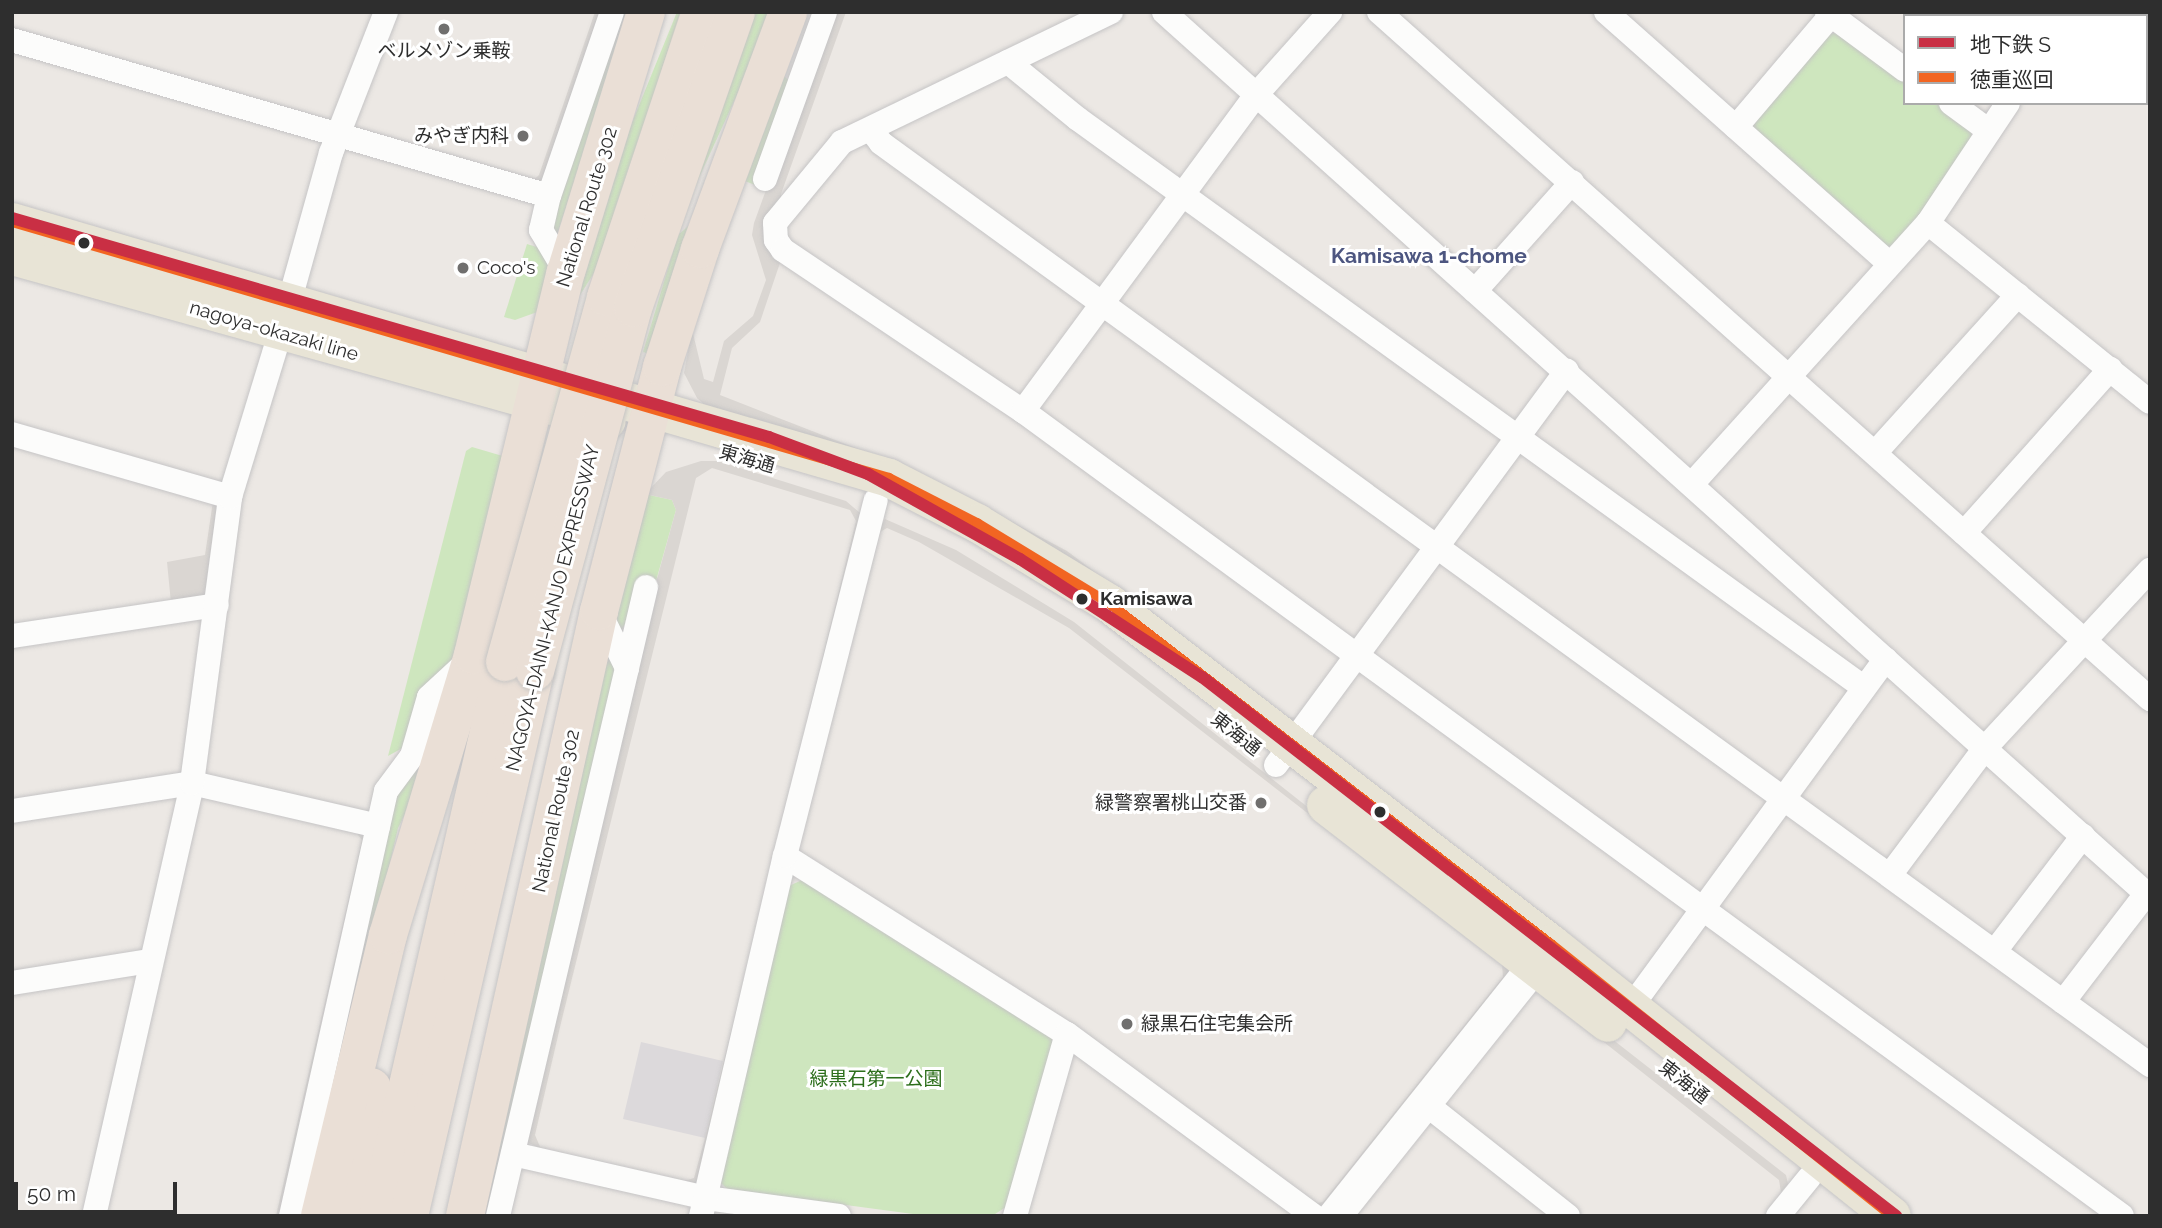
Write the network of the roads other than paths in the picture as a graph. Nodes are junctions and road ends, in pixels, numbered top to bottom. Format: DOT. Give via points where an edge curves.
graph roads {
  1 [pos="386,12"];
  2 [pos="612,12"];
  3 [pos="646,12"];
  4 [pos="663,12"];
  5 [pos="701,12"];
  6 [pos="736,12"];
  7 [pos="788,12"];
  8 [pos="825,12"];
  9 [pos="1111,12"];
  10 [pos="1164,12"];
  11 [pos="1331,12"];
  12 [pos="1380,12"];
  13 [pos="1606,12"];
  14 [pos="1829,14"];
  15 [pos="12,40"];
  16 [pos="810,47"];
  17 [pos="1008,62"];
  18 [pos="767,68"];
  19 [pos="1903,68"];
  20 [pos="1255,96"];
  21 [pos="1954,105"];
  22 [pos="2007,105"];
  23 [pos="749,113"];
  24 [pos="1736,127"];
  25 [pos="870,130"];
  26 [pos="1989,131"];
  27 [pos="337,134"];
  28 [pos="607,146"];
  29 [pos="765,179"];
  30 [pos="1572,182"];
  31 [pos="1184,194"];
  32 [pos="549,196"];
  33 [pos="12,222"];
  34 [pos="1928,223"];
  35 [pos="12,256"];
  36 [pos="1889,263"];
  37 [pos="566,272"];
  38 [pos="1475,291"];
  39 [pos="2018,295"];
  40 [pos="1104,305"];
  41 [pos="284,318"];
  42 [pos="2110,369"];
  43 [pos="1567,371"];
  44 [pos="1789,376"];
  45 [pos="545,385"];
  46 [pos="2150,402"];
  47 [pos="1023,411"];
  48 [pos="644,422"];
  49 [pos="12,434"];
  50 [pos="1517,436"];
  51 [pos="1875,453"];
  52 [pos="1692,484"];
  53 [pos="230,497"];
  54 [pos="876,500"];
  55 [pos="1964,533"];
  56 [pos="1436,546"];
  57 [pos="2150,570"];
  58 [pos="646,587"];
  59 [pos="217,605"];
  60 [pos="599,611"];
  61 [pos="12,636"];
  62 [pos="2086,641"];
  63 [pos="1354,654"];
  64 [pos="1886,659"];
  65 [pos="504,663"];
  66 [pos="627,668"];
  67 [pos="1863,687"];
  68 [pos="2150,699"];
  69 [pos="580,700"];
  70 [pos="455,714"];
  71 [pos="1984,748"];
  72 [pos="1284,755"];
  73 [pos="192,783"];
  74 [pos="1782,800"];
  75 [pos="12,811"];
  76 [pos="378,826"];
  77 [pos="2083,836"];
  78 [pos="785,856"];
  79 [pos="1890,875"];
  80 [pos="2148,896"];
  81 [pos="1703,908"];
  82 [pos="388,935"];
  83 [pos="1995,951"];
  84 [pos="1542,955"];
  85 [pos="149,961"];
  86 [pos="12,984"];
  87 [pos="2063,1002"];
  88 [pos="1631,1007"];
  89 [pos="1067,1034"];
  90 [pos="2150,1065"];
  91 [pos="1426,1104"];
  92 [pos="513,1154"];
  93 [pos="1809,1178"];
  94 [pos="704,1207"];
  95 [pos="94,1216"];
  96 [pos="291,1216"];
  97 [pos="320,1216"];
  98 [pos="351,1216"];
  99 [pos="377,1216"];
  100 [pos="409,1216"];
  101 [pos="439,1216"];
  102 [pos="465,1216"];
  103 [pos="498,1216"];
  104 [pos="839,1216"];
  105 [pos="1015,1216"];
  106 [pos="1314,1216"];
  107 [pos="1334,1216"];
  108 [pos="1568,1216"];
  109 [pos="1778,1216"];
  110 [pos="1857,1216"];
  111 [pos="1892,1216"];
  112 [pos="2122,1216"];
  1 -- 27 [label="street"];
  2 -- 32 [label="street"];
  3 -- 28 [label="highway, National Route 302"];
  4 -- 28 [label="highway"];
  5 -- 65 [label="highway, NAGOYA-DAINI-KANJO EXPRESSWAY, bridge" via="606,298"];
  6 -- 65 [label="highway, NAGOYA-DAINI-KANJO EXPRESSWAY, bridge"];
  7 -- 18 [label="highway, National Route 302"];
  8 -- 16 [label="street"];
  9 -- 17 [label="street"];
  10 -- 20 [label="street"];
  11 -- 20 [label="street"];
  12 -- 30 [label="street"];
  13 -- 24 [label="street"];
  14 -- 19 [label="street"];
  14 -- 24 [label="street"];
  15 -- 27 [label="street"];
  16 -- 18 [label="street" via="789,62"];
  16 -- 29 [label="street"];
  17 -- 25 [label="street"];
  17 -- 31 [label="street" via="1038,90"];
  18 -- 23 [label="highway, National Route 302"];
  20 -- 31 [label="street"];
  20 -- 38 [label="street"];
  21 -- 26 [label="street"];
  22 -- 26 [label="street"];
  23 -- 45 [label="highway, National Route 302" via="696,208 591,282"];
  23 -- 48 [label="highway, National Route 302"];
  24 -- 36 [label="street"];
  25 -- 40 [label="street" via="881,143"];
  25 -- 47 [label="street" via="842,142 775,223 776,240 783,250"];
  26 -- 34 [label="street"];
  27 -- 32 [label="street"];
  27 -- 41 [label="street"];
  28 -- 37 [label="highway, National Route 302"];
  30 -- 38 [label="street"];
  30 -- 44 [label="street"];
  31 -- 40 [label="street"];
  31 -- 50 [label="street"];
  32 -- 37 [label="street" via="541,230"];
  33 -- 41 [label="main road, nagoya-okazaki line"];
  34 -- 36 [label="street"];
  34 -- 39 [label="street"];
  35 -- 41 [label="main road, nagoya-okazaki line"];
  36 -- 44 [label="street"];
  37 -- 45 [label="highway, National Route 302"];
  38 -- 43 [label="street"];
  39 -- 42 [label="street"];
  39 -- 51 [label="street"];
  40 -- 47 [label="street"];
  40 -- 56 [label="street"];
  41 -- 45 [label="main road, nagoya-okazaki line"];
  41 -- 53 [label="street"];
  42 -- 46 [label="street"];
  42 -- 55 [label="street"];
  43 -- 50 [label="street"];
  43 -- 52 [label="street"];
  44 -- 51 [label="street"];
  44 -- 52 [label="street"];
  45 -- 48 [label="main road, 東海通"];
  45 -- 65 [label="highway, National Route 302"];
  47 -- 63 [label="street"];
  48 -- 54 [label="main road, 東海通"];
  48 -- 60 [label="highway, National Route 302"];
  48 -- 70 [label="highway, National Route 302" via="613,455 587,532 567,562 512,599 500,615 477,679"];
  48 -- 72 [label="main road, 東海通" via="889,478 977,523 1110,604"];
  49 -- 53 [label="street"];
  50 -- 56 [label="street"];
  50 -- 67 [label="street"];
  51 -- 55 [label="street"];
  52 -- 64 [label="street"];
  53 -- 59 [label="street"];
  54 -- 72 [label="main road, 東海通" via="941,529 1076,610"];
  54 -- 78 [label="street"];
  55 -- 62 [label="street"];
  56 -- 63 [label="street"];
  56 -- 74 [label="street"];
  57 -- 62 [label="street"];
  58 -- 66 [label="street"];
  59 -- 61 [label="street"];
  59 -- 73 [label="street"];
  60 -- 66 [label="street"];
  60 -- 69 [label="highway, National Route 302"];
  62 -- 68 [label="street"];
  62 -- 71 [label="street"];
  63 -- 72 [label="street"];
  63 -- 81 [label="street"];
  64 -- 67 [label="street"];
  64 -- 71 [label="street"];
  65 -- 70 [label="highway, National Route 302"];
  65 -- 76 [label="street" via="429,697 417,743 386,790"];
  65 -- 99 [label="highway, NAGOYA-DAINI-KANJO EXPRESSWAY"];
  65 -- 100 [label="highway, NAGOYA-DAINI-KANJO EXPRESSWAY"];
  66 -- 92 [label="street"];
  67 -- 74 [label="street"];
  69 -- 101 [label="highway" via="533,839"];
  69 -- 102 [label="highway, National Route 302"];
  70 -- 82 [label="highway, National Route 302"];
  71 -- 77 [label="street"];
  71 -- 79 [label="street"];
  72 -- 84 [label="main road, 東海通"];
  73 -- 75 [label="street"];
  73 -- 76 [label="street"];
  73 -- 85 [label="street"];
  74 -- 79 [label="street"];
  74 -- 81 [label="street"];
  76 -- 96 [label="street"];
  77 -- 80 [label="street"];
  77 -- 83 [label="street"];
  78 -- 89 [label="street"];
  78 -- 94 [label="street"];
  79 -- 83 [label="street"];
  80 -- 87 [label="street"];
  81 -- 88 [label="street"];
  81 -- 112 [label="street"];
  82 -- 97 [label="highway, National Route 302"];
  82 -- 98 [label="highway" via="364,1156"];
  83 -- 87 [label="street"];
  84 -- 88 [label="main road, 東海通"];
  84 -- 91 [label="street"];
  84 -- 93 [label="main road, 東海通"];
  85 -- 86 [label="street"];
  85 -- 95 [label="street"];
  87 -- 90 [label="street"];
  88 -- 111 [label="main road, 東海通"];
  89 -- 105 [label="street"];
  89 -- 106 [label="street"];
  91 -- 107 [label="street"];
  91 -- 108 [label="street"];
  92 -- 94 [label="street"];
  92 -- 103 [label="street"];
  93 -- 109 [label="street"];
  93 -- 110 [label="main road, 東海通"];
  94 -- 104 [label="street"];
}
